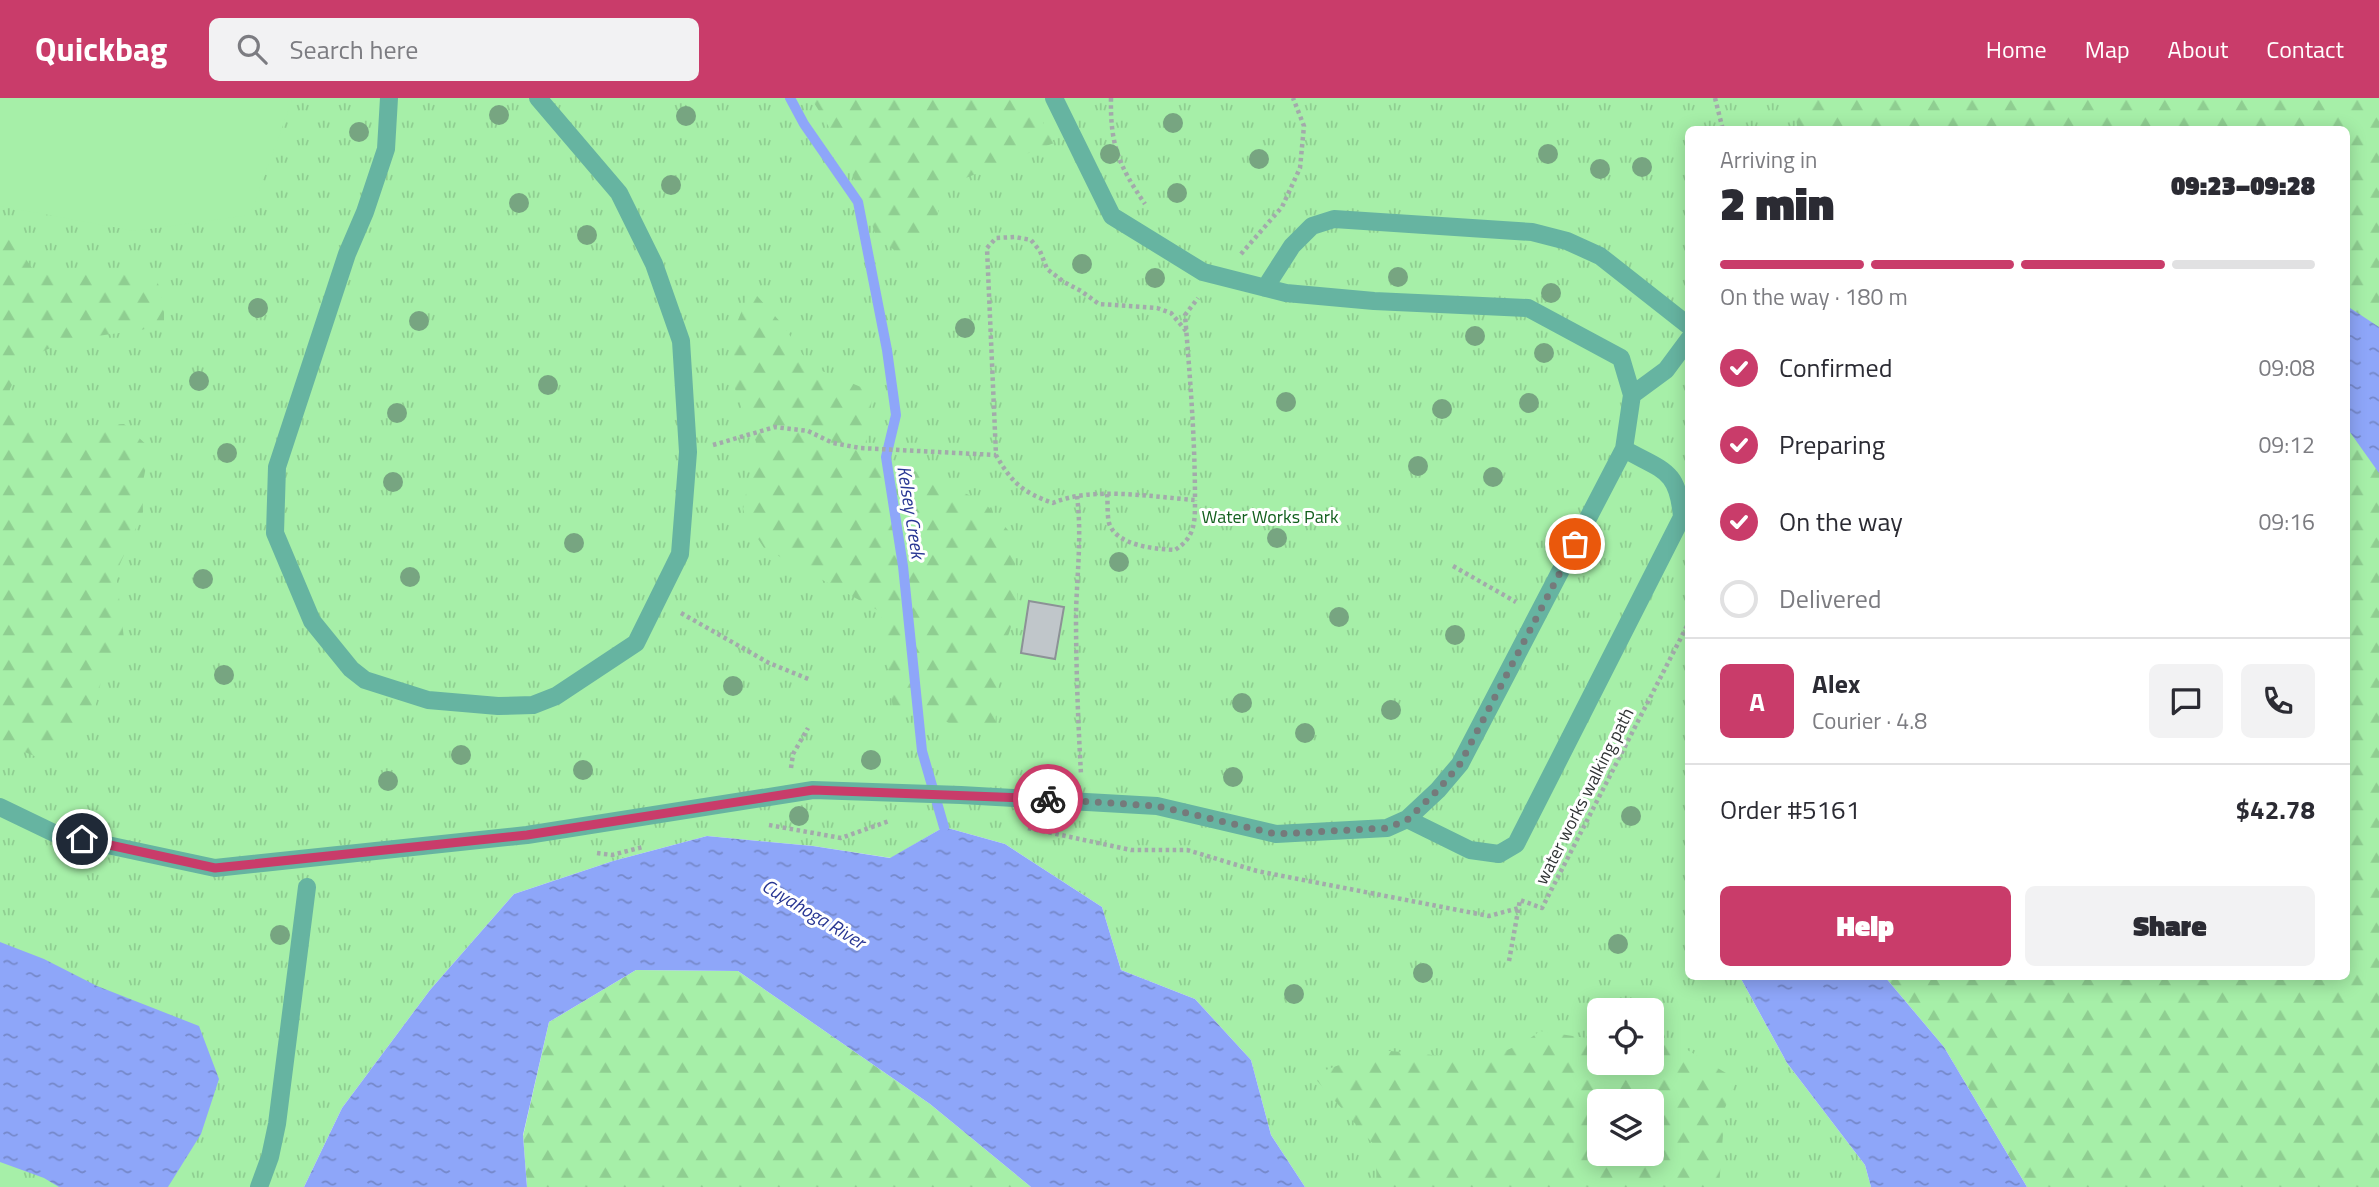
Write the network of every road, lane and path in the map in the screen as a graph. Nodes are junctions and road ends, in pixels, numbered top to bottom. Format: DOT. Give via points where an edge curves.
graph roads {
  1 [pos="389,98"];
  2 [pos="538,98"];
  3 [pos="1054,98"];
  4 [pos="1111,98"];
  5 [pos="1293,98"];
  6 [pos="1714,98"];
  7 [pos="1722,126"];
  8 [pos="1147,206"];
  9 [pos="1230,253"];
  10 [pos="1222,276"];
  11 [pos="1265,288"];
  12 [pos="1685,323"];
  13 [pos="1186,331"];
  14 [pos="1685,349"];
  15 [pos="1632,395"];
  16 [pos="1624,449"];
  17 [pos="688,452"];
  18 [pos="996,455"];
  19 [pos="1108,495"];
  20 [pos="1077,496"];
  21 [pos="1195,500"];
  22 [pos="1453,566"];
  23 [pos="657,599"];
  24 [pos="1538,615"];
  25 [pos="1685,630"];
  26 [pos="811,680"];
  27 [pos="808,728"];
  28 [pos="1082,785"];
  29 [pos="789,793"];
  30 [pos="0,807"];
  31 [pos="1407,820"];
  32 [pos="1027,828"];
  33 [pos="307,887"];
  34 [pos="1518,908"];
  35 [pos="1509,961"];
  36 [pos="259,1187"];
  1 -- 23 [label="lane" via="386,149 277,467 275,533 312,621 365,680 428,700 533,705 636,643"];
  2 -- 17 [label="lane" via="619,193 654,264 681,341"];
  3 -- 10 [label="lane" via="1112,216 1203,272"];
  4 -- 8 [label="path" via="1110,127 1123,172"];
  5 -- 9 [label="path" via="1304,126 1300,168 1282,207 1239,256"];
  6 -- 7 [label="path"];
  10 -- 11 [label="lane"];
  10 -- 13 [label="path" via="1185,315"];
  11 -- 12 [label="lane" via="1292,246 1312,226 1334,219 1532,232 1600,256"];
  11 -- 15 [label="lane" via="1374,301 1528,308 1621,358"];
  13 -- 18 [label="path" via="1171,313 1157,308 1098,304 1047,269 1031,240 996,238 987,248"];
  13 -- 21 [label="path"];
  14 -- 15 [label="lane"];
  15 -- 16 [label="lane"];
  16 -- 24 [label="lane"];
  16 -- 31 [label="lane" via="1668,473 1680,491 1682,517 1516,844 1499,855 1470,850"];
  17 -- 18 [label="path" via="775,427 808,431 833,443 860,448"];
  17 -- 23 [label="lane" via="680,554"];
  18 -- 20 [label="path" via="1009,478 1030,495 1053,503"];
  19 -- 20 [label="path"];
  19 -- 21 [label="path"];
  19 -- 21 [label="path" via="1109,524 1115,532 1147,547 1175,550 1187,542 1193,530"];
  20 -- 28 [label="path" via="1081,547 1076,663"];
  22 -- 24 [label="path"];
  23 -- 26 [label="path" via="769,663"];
  24 -- 31 [label="lane" via="1460,764"];
  25 -- 34 [label="path, water works walking path" via="1542,908 1520,900"];
  27 -- 29 [label="path" via="793,754"];
  29 -- 30 [label="lane" via="527,835 215,868 56,834"];
  29 -- 31 [label="lane" via="961,794 1157,806 1276,834 1387,828"];
  32 -- 34 [label="path" via="1131,850 1187,850 1257,871 1489,916"];
  33 -- 36 [label="lane" via="277,1124"];
  34 -- 35 [label="path"];
}
